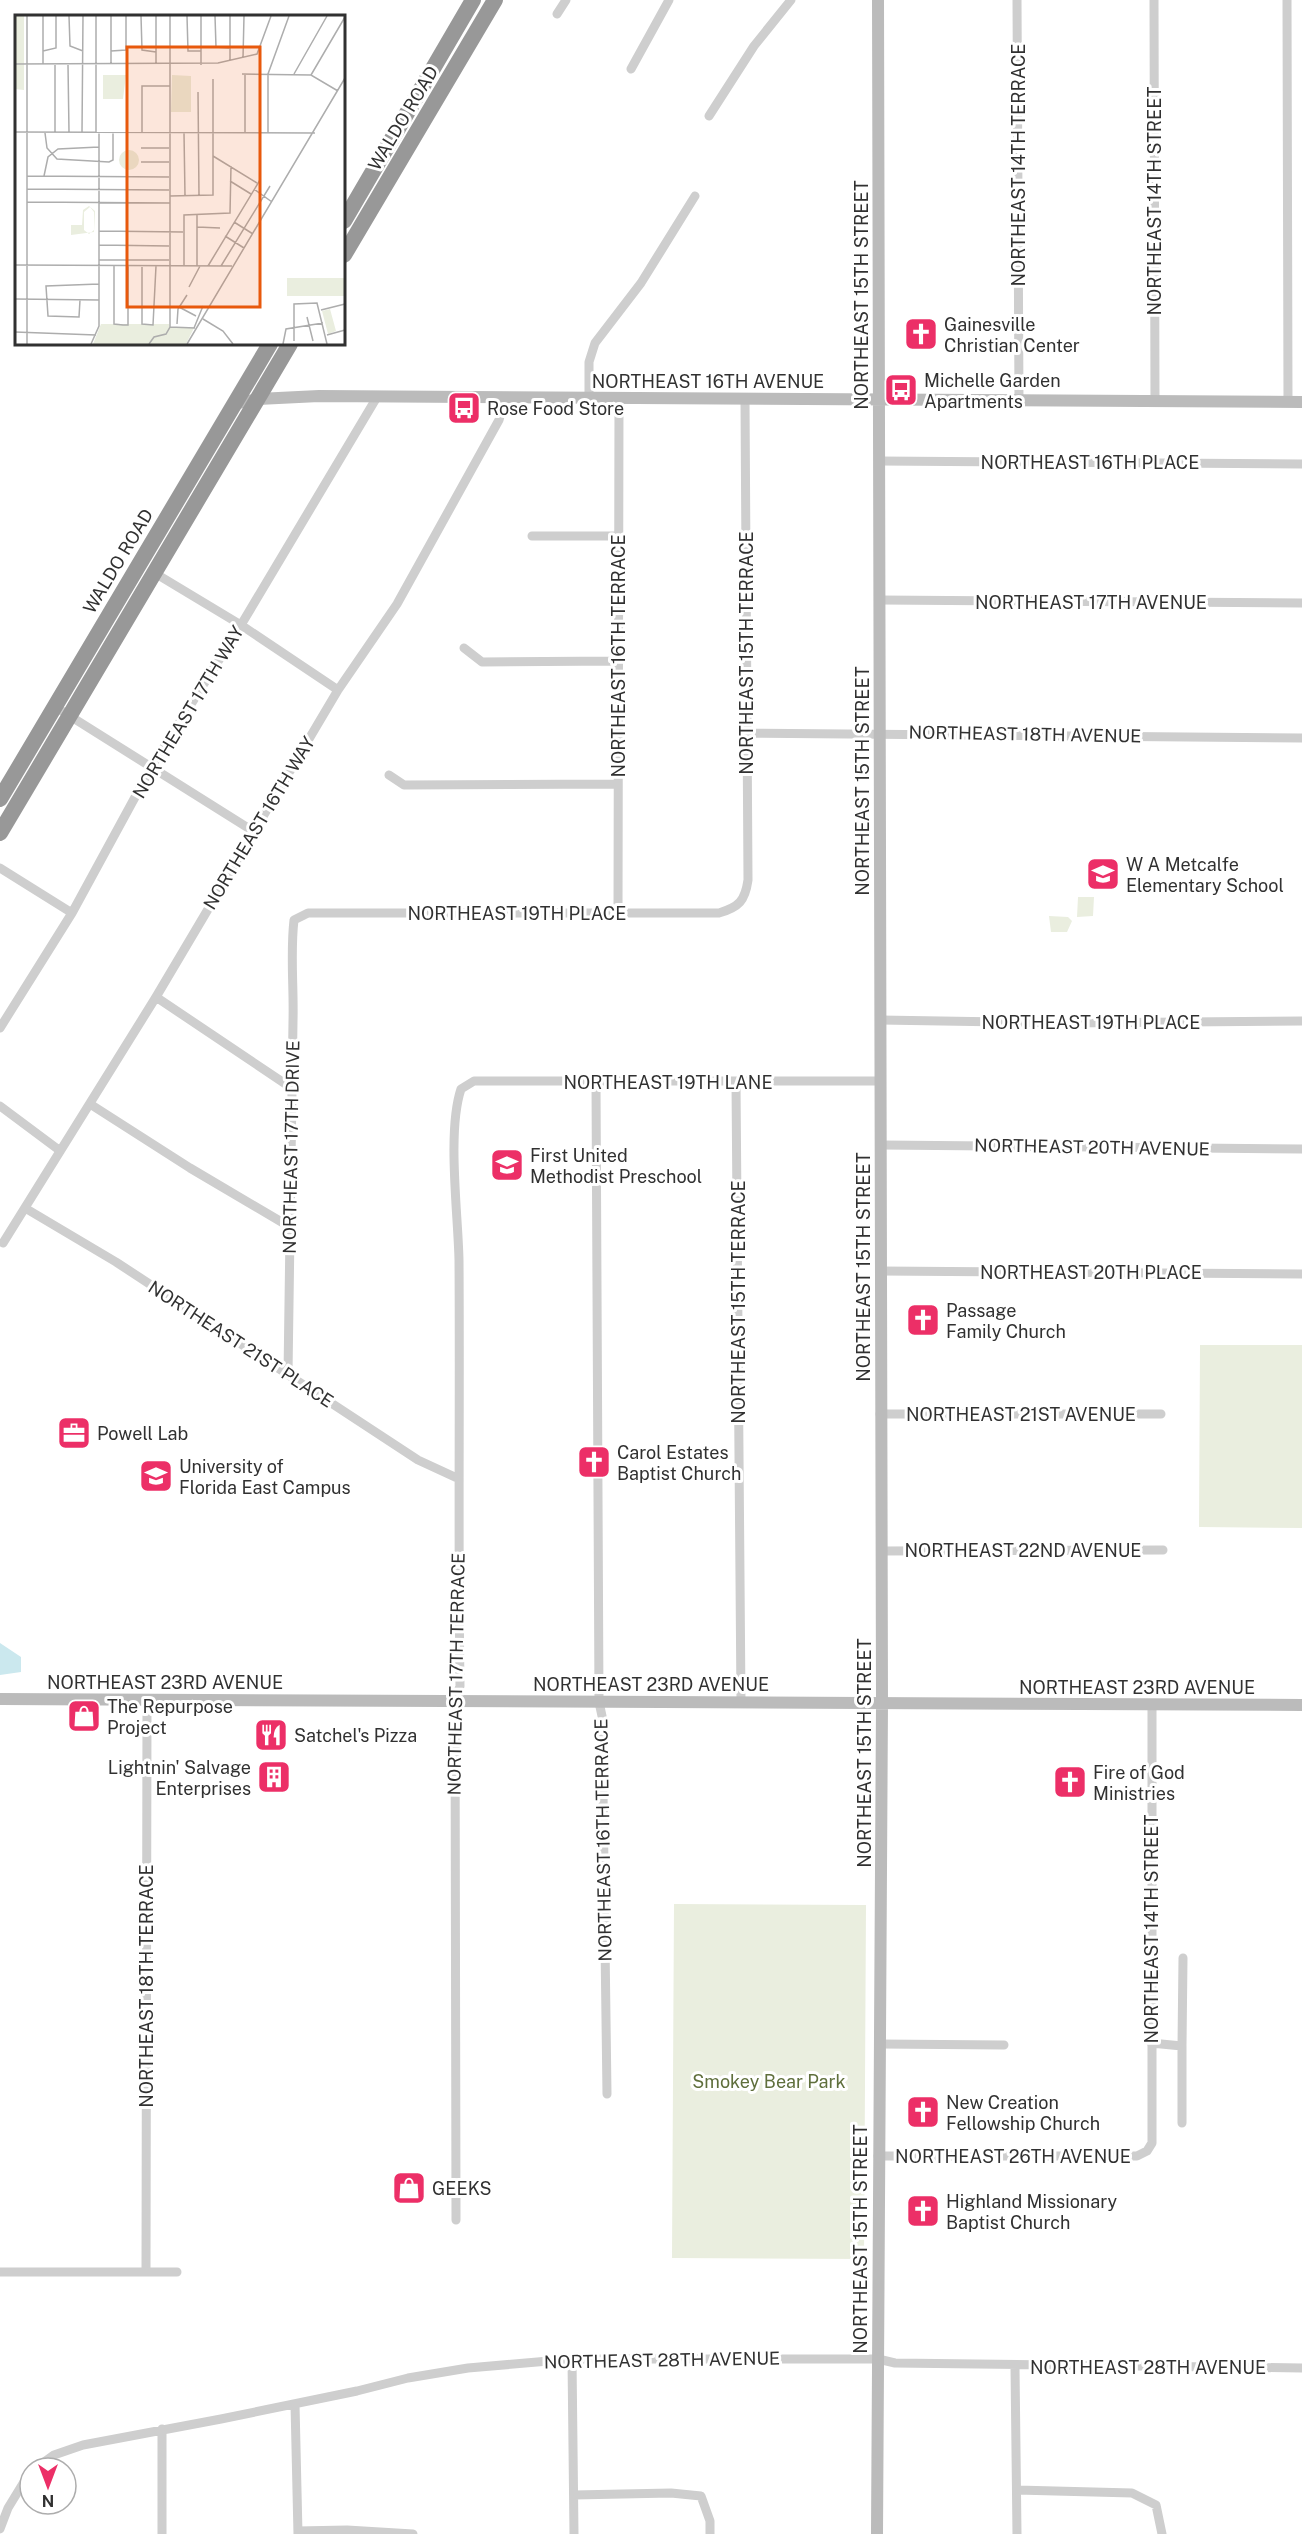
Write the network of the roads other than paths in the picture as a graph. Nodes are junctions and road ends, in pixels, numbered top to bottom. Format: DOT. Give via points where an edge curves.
graph roads {
  1 [pos="473,0"];
  2 [pos="495,0"];
  3 [pos="566,0"];
  4 [pos="669,0"];
  5 [pos="778,0"];
  6 [pos="878,0"];
  7 [pos="1017,0"];
  8 [pos="1154,0"];
  9 [pos="1287,0"];
  10 [pos="789,3"];
  11 [pos="557,14"];
  12 [pos="631,69"];
  13 [pos="709,116"];
  14 [pos="695,196"];
  15 [pos="345,219"];
  16 [pos="345,253"];
  17 [pos="269,345"];
  18 [pos="289,345"];
  19 [pos="377,396"];
  20 [pos="238,398"];
  21 [pos="505,398"];
  22 [pos="589,398"];
  23 [pos="258,399"];
  24 [pos="619,399"];
  25 [pos="745,400"];
  26 [pos="879,401"];
  27 [pos="1019,402"];
  28 [pos="1155,402"];
  29 [pos="1288,402"];
  30 [pos="1302,402"];
  31 [pos="879,461"];
  32 [pos="1302,464"];
  33 [pos="532,536"];
  34 [pos="617,536"];
  35 [pos="138,563"];
  36 [pos="155,573"];
  37 [pos="880,600"];
  38 [pos="1302,603"];
  39 [pos="241,625"];
  40 [pos="464,648"];
  41 [pos="618,661"];
  42 [pos="338,690"];
  43 [pos="54,706"];
  44 [pos="71,717"];
  45 [pos="747,733"];
  46 [pos="880,733"];
  47 [pos="1302,738"];
  48 [pos="152,766"];
  49 [pos="389,775"];
  50 [pos="618,784"];
  51 [pos="0,799"];
  52 [pos="253,831"];
  53 [pos="0,833"];
  54 [pos="0,868"];
  55 [pos="739,904"];
  56 [pos="72,913"];
  57 [pos="618,913"];
  58 [pos="294,920"];
  59 [pos="156,997"];
  60 [pos="880,1020"];
  61 [pos="1302,1021"];
  62 [pos="0,1028"];
  63 [pos="880,1081"];
  64 [pos="596,1082"];
  65 [pos="736,1083"];
  66 [pos="290,1087"];
  67 [pos="460,1092"];
  68 [pos="90,1104"];
  69 [pos="0,1106"];
  70 [pos="882,1145"];
  71 [pos="1302,1149"];
  72 [pos="59,1150"];
  73 [pos="25,1208"];
  74 [pos="290,1227"];
  75 [pos="3,1243"];
  76 [pos="880,1271"];
  77 [pos="1302,1274"];
  78 [pos="288,1374"];
  79 [pos="1161,1413"];
  80 [pos="880,1414"];
  81 [pos="457,1478"];
  82 [pos="1163,1550"];
  83 [pos="882,1551"];
  84 [pos="0,1699"];
  85 [pos="147,1700"];
  86 [pos="455,1701"];
  87 [pos="599,1702"];
  88 [pos="741,1702"];
  89 [pos="882,1703"];
  90 [pos="1152,1705"];
  91 [pos="1302,1705"];
  92 [pos="1184,1958"];
  93 [pos="1151,2043"];
  94 [pos="880,2044"];
  95 [pos="1004,2045"];
  96 [pos="1182,2046"];
  97 [pos="607,2094"];
  98 [pos="1182,2123"];
  99 [pos="1147,2151"];
  100 [pos="878,2156"];
  101 [pos="456,2220"];
  102 [pos="146,2271"];
  103 [pos="0,2272"];
  104 [pos="177,2272"];
  105 [pos="572,2359"];
  106 [pos="878,2359"];
  107 [pos="1016,2367"];
  108 [pos="1302,2368"];
  109 [pos="295,2404"];
  110 [pos="162,2429"];
  111 [pos="53,2456"];
  112 [pos="1017,2490"];
  113 [pos="18,2492"];
  114 [pos="574,2495"];
  115 [pos="0,2529"];
  116 [pos="298,2533"];
  117 [pos="162,2534"];
  118 [pos="412,2534"];
  119 [pos="574,2534"];
  120 [pos="710,2534"];
  121 [pos="877,2534"];
  122 [pos="1017,2534"];
  123 [pos="1162,2534"];
  1 -- 15 [label="highway, WALDO ROAD"];
  2 -- 16 [label="highway, WALDO ROAD"];
  3 -- 11 [label="street"];
  4 -- 12 [label="street"];
  5 -- 10 [label="street"];
  6 -- 26 [label="street, NORTHEAST 15TH STREET"];
  7 -- 27 [label="street, NORTHEAST 14TH TERRACE"];
  8 -- 28 [label="street, NORTHEAST 14TH STREET"];
  9 -- 29 [label="street"];
  10 -- 13 [label="street" via="754,46"];
  14 -- 22 [label="street" via="641,284 595,343"];
  17 -- 20 [label="highway, WALDO ROAD"];
  18 -- 23 [label="highway"];
  19 -- 21 [label="street, NORTHEAST 16TH AVENUE"];
  19 -- 23 [label="street, NORTHEAST 16TH AVENUE"];
  19 -- 39 [label="street, NORTHEAST 17TH WAY"];
  20 -- 23 [label="street"];
  20 -- 35 [label="highway, WALDO ROAD"];
  21 -- 22 [label="street, NORTHEAST 16TH AVENUE"];
  21 -- 42 [label="street, NORTHEAST 16TH WAY" via="499,420 398,604"];
  22 -- 24 [label="street, NORTHEAST 16TH AVENUE"];
  23 -- 36 [label="highway"];
  24 -- 25 [label="street, NORTHEAST 16TH AVENUE"];
  24 -- 34 [label="street, NORTHEAST 16TH TERRACE"];
  25 -- 26 [label="street, NORTHEAST 16TH AVENUE"];
  25 -- 45 [label="street, NORTHEAST 15TH TERRACE"];
  26 -- 27 [label="street, NORTHEAST 16TH AVENUE"];
  26 -- 31 [label="street, NORTHEAST 15TH STREET"];
  27 -- 28 [label="street, NORTHEAST 16TH AVENUE"];
  28 -- 29 [label="street, NORTHEAST 16TH AVENUE"];
  29 -- 30 [label="street, NORTHEAST 16TH AVENUE"];
  31 -- 32 [label="street, NORTHEAST 16TH PLACE"];
  31 -- 37 [label="street, NORTHEAST 15TH STREET"];
  33 -- 34 [label="street"];
  34 -- 41 [label="street, NORTHEAST 16TH TERRACE"];
  35 -- 36 [label="street"];
  35 -- 43 [label="highway, WALDO ROAD"];
  36 -- 39 [label="street"];
  36 -- 44 [label="highway"];
  37 -- 38 [label="street, NORTHEAST 17TH AVENUE"];
  37 -- 46 [label="street, NORTHEAST 15TH STREET"];
  39 -- 42 [label="street"];
  39 -- 48 [label="street, NORTHEAST 17TH WAY"];
  40 -- 41 [label="street" via="482,662"];
  41 -- 50 [label="street, NORTHEAST 16TH TERRACE"];
  42 -- 52 [label="street, NORTHEAST 16TH WAY"];
  43 -- 44 [label="street"];
  43 -- 51 [label="highway, WALDO ROAD"];
  44 -- 48 [label="street"];
  44 -- 53 [label="highway"];
  45 -- 46 [label="street, NORTHEAST 18TH AVENUE"];
  45 -- 55 [label="street, NORTHEAST 15TH TERRACE" via="748,879 746,896"];
  46 -- 47 [label="street, NORTHEAST 18TH AVENUE"];
  46 -- 60 [label="street, NORTHEAST 15TH STREET"];
  48 -- 52 [label="street"];
  48 -- 56 [label="street, NORTHEAST 17TH WAY"];
  49 -- 50 [label="street" via="405,785"];
  50 -- 57 [label="street, NORTHEAST 16TH TERRACE"];
  52 -- 59 [label="street, NORTHEAST 16TH WAY"];
  54 -- 56 [label="street"];
  55 -- 57 [label="street, NORTHEAST 19TH PLACE" via="718,913"];
  56 -- 62 [label="street, NORTHEAST 17TH WAY"];
  57 -- 58 [label="street, NORTHEAST 19TH PLACE" via="308,913"];
  58 -- 66 [label="street, NORTHEAST 17TH DRIVE"];
  59 -- 66 [label="street"];
  59 -- 68 [label="street, NORTHEAST 16TH WAY"];
  60 -- 61 [label="street, NORTHEAST 19TH PLACE"];
  60 -- 63 [label="street, NORTHEAST 15TH STREET"];
  63 -- 65 [label="street, NORTHEAST 19TH LANE"];
  63 -- 70 [label="street, NORTHEAST 15TH STREET"];
  64 -- 65 [label="street, NORTHEAST 19TH LANE"];
  64 -- 67 [label="street, NORTHEAST 19TH LANE" via="474,1081"];
  64 -- 87 [label="street, NORTHEAST 16TH TERRACE"];
  65 -- 88 [label="street, NORTHEAST 15TH TERRACE"];
  66 -- 74 [label="street, NORTHEAST 17TH DRIVE"];
  67 -- 81 [label="street, NORTHEAST 17TH TERRACE" via="456,1108"];
  68 -- 72 [label="street, NORTHEAST 16TH WAY"];
  68 -- 74 [label="street"];
  69 -- 72 [label="street"];
  70 -- 71 [label="street, NORTHEAST 20TH AVENUE"];
  70 -- 76 [label="street, NORTHEAST 15TH STREET"];
  72 -- 73 [label="street, NORTHEAST 16TH WAY"];
  73 -- 75 [label="street, NORTHEAST 16TH WAY"];
  73 -- 78 [label="street, NORTHEAST 21ST PLACE"];
  74 -- 78 [label="street, NORTHEAST 17TH DRIVE"];
  76 -- 77 [label="street, NORTHEAST 20TH PLACE"];
  76 -- 80 [label="street, NORTHEAST 15TH STREET"];
  78 -- 81 [label="street, NORTHEAST 21ST PLACE" via="418,1460"];
  79 -- 80 [label="street, NORTHEAST 21ST AVENUE"];
  80 -- 83 [label="street, NORTHEAST 15TH STREET"];
  81 -- 86 [label="street, NORTHEAST 17TH TERRACE" via="460,1686"];
  82 -- 83 [label="street, NORTHEAST 22ND AVENUE"];
  83 -- 89 [label="street, NORTHEAST 15TH STREET"];
  84 -- 85 [label="street, NORTHEAST 23RD AVENUE"];
  85 -- 86 [label="street, NORTHEAST 23RD AVENUE"];
  85 -- 102 [label="street, NORTHEAST 18TH TERRACE"];
  86 -- 87 [label="street, NORTHEAST 23RD AVENUE"];
  86 -- 101 [label="street, NORTHEAST 17TH TERRACE"];
  87 -- 88 [label="street, NORTHEAST 23RD AVENUE"];
  87 -- 97 [label="street, NORTHEAST 16TH TERRACE"];
  88 -- 89 [label="street, NORTHEAST 23RD AVENUE"];
  89 -- 90 [label="street, NORTHEAST 23RD AVENUE"];
  89 -- 94 [label="street, NORTHEAST 15TH STREET"];
  90 -- 91 [label="street, NORTHEAST 23RD AVENUE"];
  90 -- 93 [label="street, NORTHEAST 14TH STREET"];
  92 -- 96 [label="street"];
  93 -- 96 [label="street"];
  93 -- 99 [label="street, NORTHEAST 14TH STREET" via="1152,2143"];
  94 -- 95 [label="street"];
  94 -- 100 [label="street, NORTHEAST 15TH STREET"];
  96 -- 98 [label="street"];
  99 -- 100 [label="street, NORTHEAST 26TH AVENUE" via="1137,2156"];
  100 -- 106 [label="street, NORTHEAST 15TH STREET"];
  102 -- 103 [label="street"];
  102 -- 104 [label="street"];
  105 -- 106 [label="street, NORTHEAST 28TH AVENUE"];
  105 -- 109 [label="street, NORTHEAST 28TH AVENUE" via="468,2368"];
  105 -- 114 [label="street"];
  106 -- 107 [label="street, NORTHEAST 28TH AVENUE" via="895,2363"];
  106 -- 121 [label="street, NORTHEAST 15TH STREET"];
  107 -- 108 [label="street, NORTHEAST 28TH AVENUE"];
  107 -- 112 [label="street"];
  109 -- 110 [label="street, NORTHEAST 28TH AVENUE"];
  109 -- 116 [label="street"];
  110 -- 111 [label="street, NORTHEAST 28TH AVENUE" via="83,2445"];
  110 -- 117 [label="street"];
  112 -- 122 [label="street"];
  112 -- 123 [label="street" via="1132,2493 1156,2505"];
  113 -- 115 [label="street"];
  114 -- 119 [label="street"];
  114 -- 120 [label="street" via="701,2496"];
  116 -- 118 [label="street" via="347,2530"];
}
